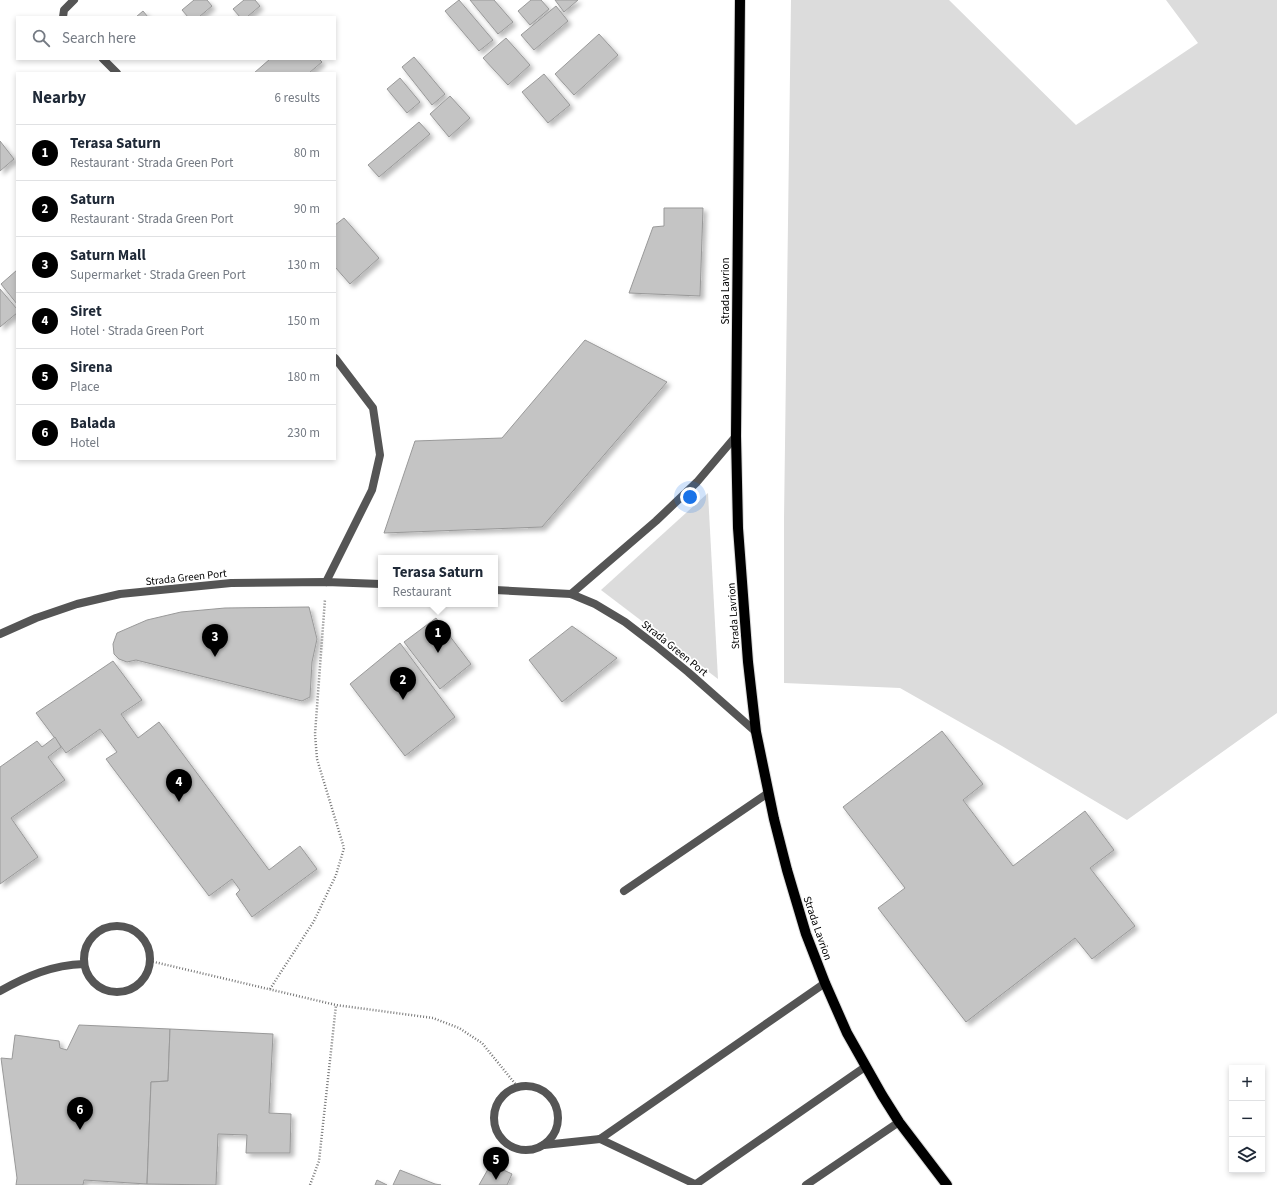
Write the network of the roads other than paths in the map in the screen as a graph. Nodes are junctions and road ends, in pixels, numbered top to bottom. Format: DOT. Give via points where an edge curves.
graph roads {
  1 [pos="74,0"];
  2 [pos="740,0"];
  3 [pos="63,16"];
  4 [pos="104,60"];
  5 [pos="116,72"];
  6 [pos="336,359"];
  7 [pos="736,436"];
  8 [pos="326,582"];
  9 [pos="378,584"];
  10 [pos="498,590"];
  11 [pos="571,594"];
  12 [pos="0,634"];
  13 [pos="756,732"];
  14 [pos="768,793"];
  15 [pos="624,891"];
  16 [pos="84,964"];
  17 [pos="825,983"];
  18 [pos="0,991"];
  19 [pos="865,1067"];
  20 [pos="899,1122"];
  21 [pos="600,1139"];
  22 [pos="544,1145"];
  23 [pos="697,1185"];
  24 [pos="806,1185"];
  25 [pos="947,1185"];
  1 -- 3 [label="street" via="64,10"];
  2 -- 7 [label="main road, Strada Lavrion"];
  4 -- 5 [label="street"];
  6 -- 8 [label="street" via="373,408 380,454 372,490"];
  7 -- 11 [label="street" via="697,482"];
  7 -- 13 [label="main road, Strada Lavrion" via="739,536"];
  8 -- 9 [label="street, Strada Green Port"];
  8 -- 12 [label="street, Strada Green Port" via="231,583 120,594 77,604"];
  10 -- 11 [label="street, Strada Green Port"];
  11 -- 13 [label="street, Strada Green Port" via="596,604 625,622 688,672"];
  13 -- 14 [label="main road, Strada Lavrion"];
  14 -- 15 [label="street"];
  14 -- 17 [label="main road, Strada Lavrion" via="806,934"];
  16 -- 16 [label="street" via="84,953 95,934 115,926 136,932 148,950 150,961 142,980 134,988 113,992 94,983 87,974"];
  16 -- 18 [label="street" via="67,964 35,973"];
  17 -- 19 [label="main road, Strada Lavrion"];
  17 -- 21 [label="street"];
  19 -- 20 [label="main road, Strada Lavrion"];
  19 -- 23 [label="street"];
  20 -- 24 [label="street"];
  20 -- 25 [label="main road, Strada Lavrion"];
  21 -- 22 [label="street"];
  21 -- 23 [label="street"];
  22 -- 22 [label="street" via="523,1150 512,1147 496,1131 494,1109 507,1091 517,1086 528,1085 546,1092 553,1099 558,1108 559,1119 552,1138"];
}
